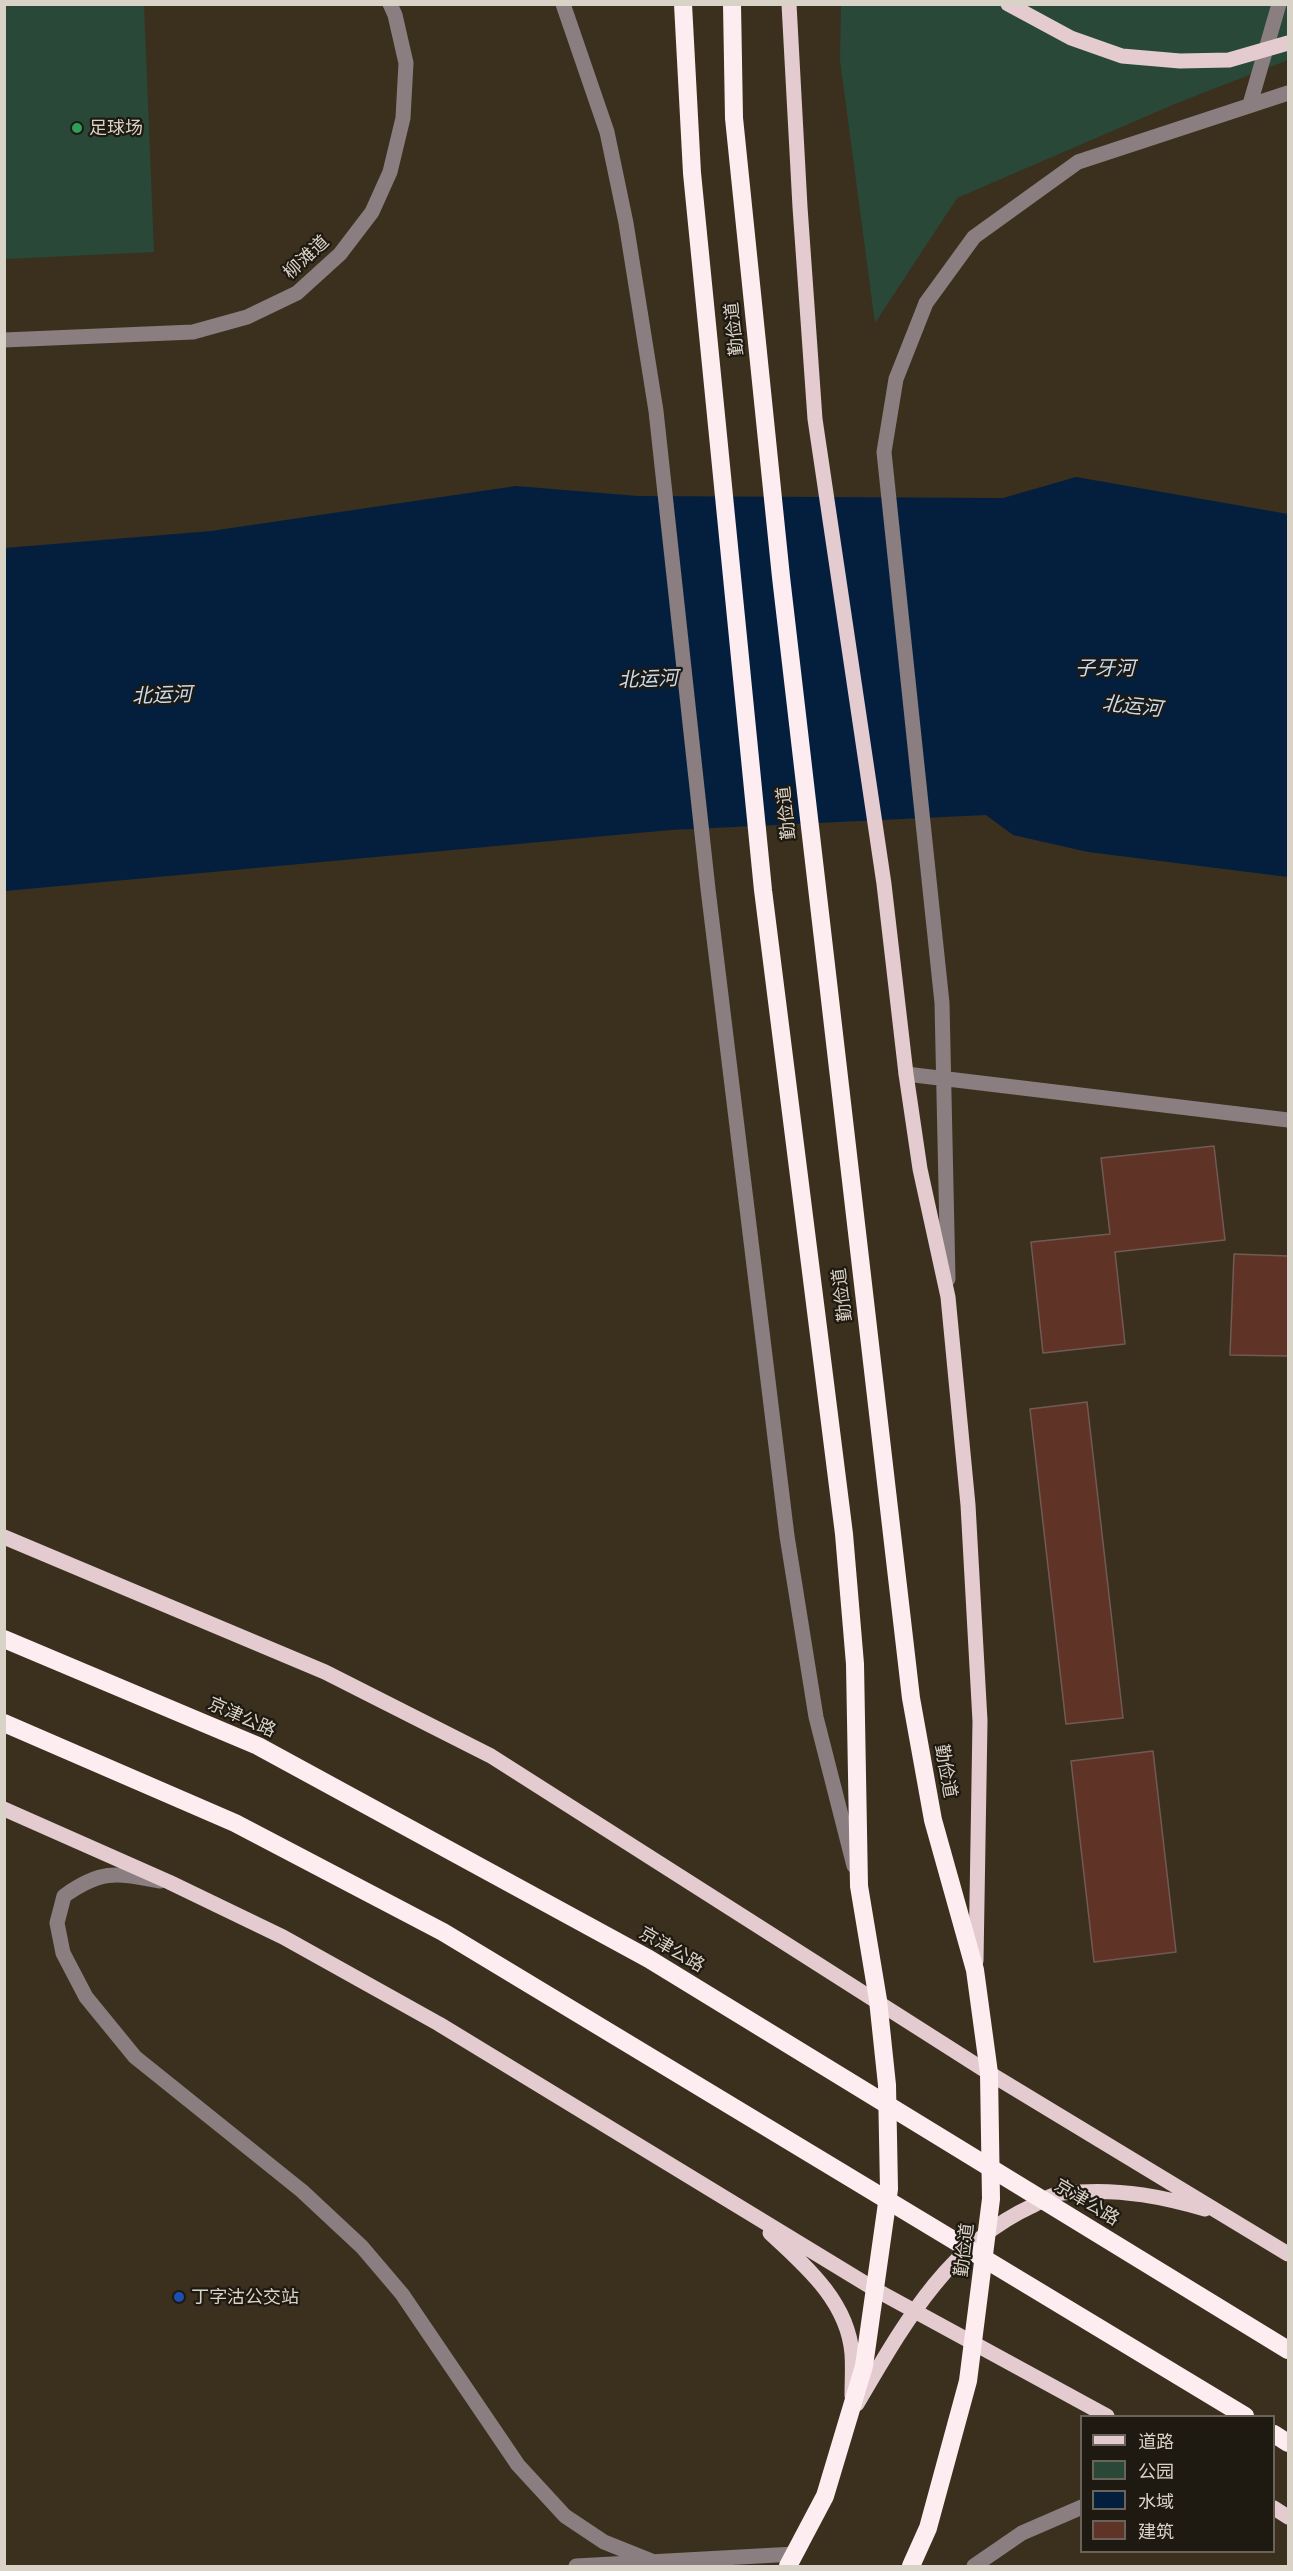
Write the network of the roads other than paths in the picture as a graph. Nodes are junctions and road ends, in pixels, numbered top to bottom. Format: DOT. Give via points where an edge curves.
graph roads {
  1 [pos="390,4"];
  2 [pos="563,4"];
  3 [pos="682,4"];
  4 [pos="732,4"];
  5 [pos="789,4"];
  6 [pos="1008,4"];
  7 [pos="1279,4"];
  8 [pos="1288,43"];
  9 [pos="1288,93"];
  10 [pos="1250,104"];
  11 [pos="4,340"];
  12 [pos="906,1074"];
  13 [pos="943,1079"];
  14 [pos="1288,1120"];
  15 [pos="948,1297"];
  16 [pos="4,1537"];
  17 [pos="4,1639"];
  18 [pos="4,1722"];
  19 [pos="4,1809"];
  20 [pos="169,1882"];
  21 [pos="859,1886"];
  22 [pos="975,1970"];
  23 [pos="878,2000"];
  24 [pos="989,2073"];
  25 [pos="746,2211"];
  26 [pos="1225,2215"];
  27 [pos="987,2230"];
  28 [pos="1288,2254"];
  29 [pos="876,2290"];
  30 [pos="915,2311"];
  31 [pos="973,2343"];
  32 [pos="1288,2350"];
  33 [pos="852,2413"];
  34 [pos="1105,2415"];
  35 [pos="1243,2415"];
  36 [pos="1275,2435"];
  37 [pos="1288,2443"];
  38 [pos="1080,2507"];
  39 [pos="1275,2509"];
  40 [pos="1288,2517"];
  41 [pos="792,2560"];
  42 [pos="654,2562"];
  43 [pos="576,2566"];
  44 [pos="911,2566"];
  45 [pos="974,2566"];
  1 -- 11 [label="street, 柳滩道" via="406,63 403,118 390,172 372,212 340,254 297,293 247,318 193,332"];
  2 -- 21 [label="street" via="607,132 656,411 708,889 787,1536 816,1717"];
  3 -- 21 [label="highway, 勤俭道" via="692,172 763,890 844,1534 855,1664"];
  4 -- 22 [label="highway, 勤俭道" via="734,118 815,884 911,1698 933,1820"];
  5 -- 12 [label="main road" via="815,419 884,884"];
  6 -- 8 [label="main road, bridge" via="1071,38 1122,56 1229,60"];
  7 -- 10 [label="street"];
  9 -- 10 [label="street"];
  10 -- 13 [label="street" via="1078,162 974,237 926,303 896,379 884,452 942,1003"];
  12 -- 13 [label="street"];
  12 -- 15 [label="main road" via="920,1169"];
  13 -- 14 [label="street"];
  13 -- 15 [label="street"];
  15 -- 22 [label="main road" via="968,1505 980,1721"];
  16 -- 23 [label="main road" via="325,1672 491,1756"];
  17 -- 32 [label="highway, 京津公路, bridge" via="258,1746 649,1959"];
  18 -- 35 [label="highway, bridge" via="235,1822 443,1932"];
  19 -- 20 [label="main road"];
  20 -- 25 [label="main road" via="283,1937 439,2025"];
  20 -- 42 [label="street" via="114,1873 86,1880 64,1896 57,1923 63,1953 86,1997 135,2057 302,2191 362,2247 402,2294 518,2465 565,2516 604,2542"];
  21 -- 23 [label="highway, 勤俭道"];
  22 -- 24 [label="highway, 勤俭道"];
  23 -- 24 [label="main road"];
  23 -- 29 [label="highway, 勤俭道" via="886,2085 889,2189"];
  24 -- 26 [label="main road"];
  24 -- 27 [label="highway, 勤俭道" via="992,2199"];
  25 -- 29 [label="main road"];
  25 -- 33 [label="main road" via="826,2289 845,2321 852,2352"];
  26 -- 27 [label="main road" via="1131,2192 1086,2192 1057,2194"];
  26 -- 28 [label="main road"];
  27 -- 30 [label="main road" via="959,2255"];
  27 -- 31 [label="highway, 勤俭道"];
  29 -- 30 [label="main road"];
  29 -- 33 [label="highway, 勤俭道"];
  30 -- 31 [label="main road"];
  30 -- 33 [label="main road"];
  31 -- 34 [label="main road"];
  31 -- 44 [label="highway, 勤俭道" via="968,2381 928,2528"];
  33 -- 41 [label="highway, 勤俭道" via="825,2496"];
  36 -- 37 [label="highway"];
  38 -- 45 [label="street" via="1023,2533"];
  39 -- 40 [label="main road"];
  41 -- 42 [label="street"];
  42 -- 43 [label="street"];
}
